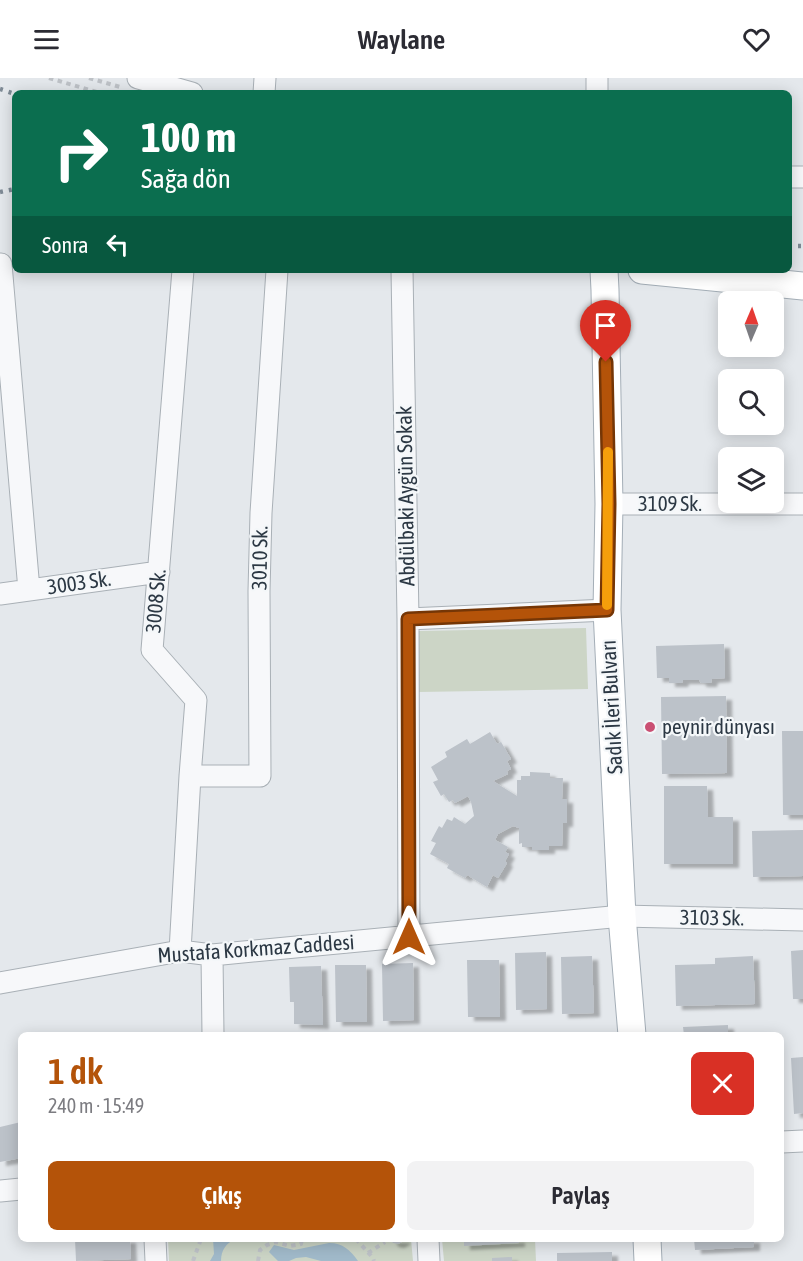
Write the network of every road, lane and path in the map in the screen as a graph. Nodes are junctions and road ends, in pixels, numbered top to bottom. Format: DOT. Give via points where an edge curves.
graph roads {
  1 [pos="50,78"];
  2 [pos="89,78"];
  3 [pos="130,83"];
  4 [pos="90,90"];
  5 [pos="173,90"];
  6 [pos="5,262"];
  7 [pos="183,273"];
  8 [pos="278,273"];
  9 [pos="402,273"];
  10 [pos="604,273"];
  11 [pos="672,273"];
  12 [pos="803,286"];
  13 [pos="609,504"];
  14 [pos="803,504"];
  15 [pos="159,572"];
  16 [pos="29,590"];
  17 [pos="0,594"];
  18 [pos="607,610"];
  19 [pos="408,619"];
  20 [pos="190,776"];
  21 [pos="622,916"];
  22 [pos="803,920"];
  23 [pos="409,937"];
  24 [pos="180,951"];
  25 [pos="212,955"];
  26 [pos="0,982"];
  27 [pos="213,1032"];
  28 [pos="632,1032"];
  29 [pos="803,1141"];
  30 [pos="784,1142"];
  31 [pos="18,1189"];
  32 [pos="0,1191"];
  33 [pos="155,1242"];
  34 [pos="200,1242"];
  35 [pos="276,1242"];
  36 [pos="276,1242"];
  37 [pos="301,1242"];
  38 [pos="359,1242"];
  39 [pos="385,1242"];
  40 [pos="428,1242"];
  41 [pos="647,1242"];
  42 [pos="368,1252"];
  43 [pos="156,1261"];
  44 [pos="194,1261"];
  45 [pos="258,1261"];
  46 [pos="374,1261"];
  47 [pos="429,1261"];
  48 [pos="648,1261"];
  1 -- 4 [label="path"];
  2 -- 3 [label="path"];
  3 -- 5 [label="street"];
  6 -- 16 [label="street"];
  7 -- 15 [label="street, 3008 Sk."];
  8 -- 20 [label="street, 3010 Sk." via="261,513 260,776"];
  9 -- 19 [label="street, Abdülbaki Aygün Sokak"];
  10 -- 13 [label="main road, Sadık İleri Bulvarı"];
  11 -- 12 [label="main road"];
  13 -- 14 [label="street, 3109 Sk."];
  13 -- 18 [label="main road, Sadık İleri Bulvarı"];
  15 -- 16 [label="street, 3003 Sk."];
  15 -- 20 [label="street, 3008 Sk." via="152,650 196,700"];
  16 -- 17 [label="street, 3003 Sk."];
  18 -- 19 [label="street"];
  18 -- 21 [label="main road, Sadık İleri Bulvarı"];
  19 -- 23 [label="street, Abdülbaki Aygün Sokak"];
  20 -- 24 [label="street, 3008 Sk."];
  21 -- 22 [label="street, 3103 Sk."];
  21 -- 23 [label="street, Mustafa Korkmaz Caddesi"];
  21 -- 28 [label="main road, Sadık İleri Bulvarı"];
  23 -- 25 [label="street, Mustafa Korkmaz Caddesi"];
  24 -- 25 [label="street, Mustafa Korkmaz Caddesi"];
  24 -- 26 [label="street, Mustafa Korkmaz Caddesi"];
  25 -- 27 [label="street"];
  29 -- 30 [label="street"];
  31 -- 32 [label="street"];
  33 -- 43 [label="street"];
  34 -- 44 [label="path"];
  35 -- 37 [label="path" via="291,1246"];
  36 -- 45 [label="path" via="260,1250"];
  38 -- 42 [label="path"];
  39 -- 42 [label="path"];
  40 -- 47 [label="street"];
  41 -- 48 [label="main road"];
  42 -- 46 [label="path"];
}
